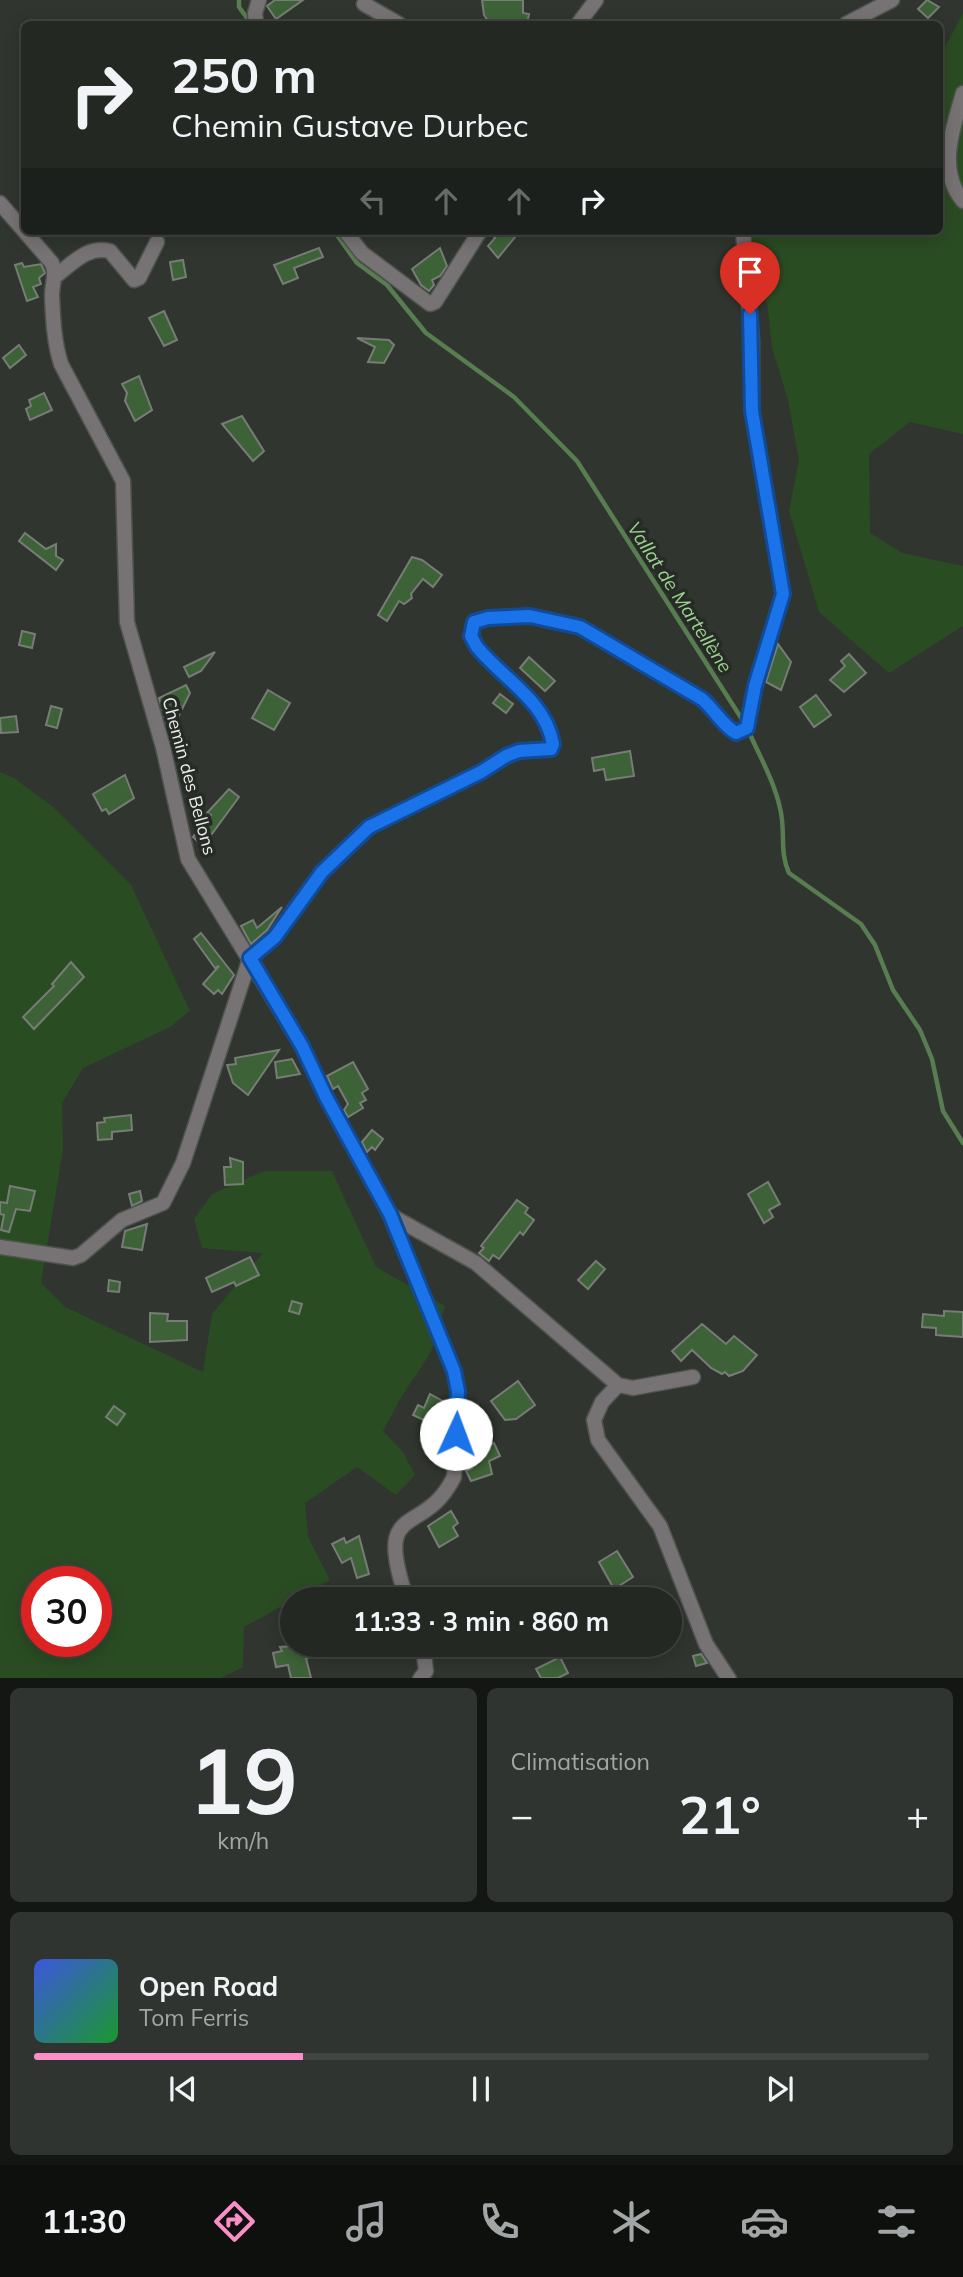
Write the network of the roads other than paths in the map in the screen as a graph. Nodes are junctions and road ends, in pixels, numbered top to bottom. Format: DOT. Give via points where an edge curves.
graph roads {
  1 [pos="259,0"];
  2 [pos="596,0"];
  3 [pos="892,0"];
  4 [pos="364,4"];
  5 [pos="256,21"];
  6 [pos="393,21"];
  7 [pos="580,21"];
  8 [pos="852,21"];
  9 [pos="963,93"];
  10 [pos="963,201"];
  11 [pos="0,203"];
  12 [pos="21,227"];
  13 [pos="28,235"];
  14 [pos="348,235"];
  15 [pos="478,235"];
  16 [pos="743,235"];
  17 [pos="158,242"];
  18 [pos="57,275"];
  19 [pos="250,958"];
  20 [pos="390,1214"];
  21 [pos="0,1247"];
  22 [pos="693,1377"];
  23 [pos="618,1385"];
  24 [pos="403,1587"];
  25 [pos="424,1657"];
  26 [pos="425,1676"];
  27 [pos="729,1678"];
  1 -- 5 [label="street"];
  2 -- 7 [label="street"];
  3 -- 8 [label="street"];
  4 -- 6 [label="street"];
  9 -- 10 [label="street" via="950,151 952,188"];
  11 -- 12 [label="street"];
  13 -- 18 [label="street"];
  14 -- 15 [label="street" via="362,253 430,304"];
  16 -- 19 [label="street" via="752,411 783,594 747,728 736,733 728,729 702,699 580,627 530,616 474,622 471,636 477,647 542,712 550,727 551,749 506,756 369,827 322,872 275,937"];
  17 -- 18 [label="street" via="134,280 110,251 99,248"];
  18 -- 19 [label="street, Chemin des Bellons" via="52,292 61,364 123,481 127,622 163,747 188,859"];
  19 -- 20 [label="street, Chemin des Bellons"];
  19 -- 21 [label="street" via="183,1163 163,1203 122,1220 73,1258"];
  20 -- 23 [label="street" via="476,1263"];
  20 -- 24 [label="street, Chemin des Bellons" via="458,1391 454,1477 449,1488 405,1522 396,1535 394,1555"];
  22 -- 23 [label="street" via="633,1388"];
  23 -- 27 [label="street" via="602,1402 594,1420 598,1440 660,1526 706,1644"];
  25 -- 26 [label="street"];
}
